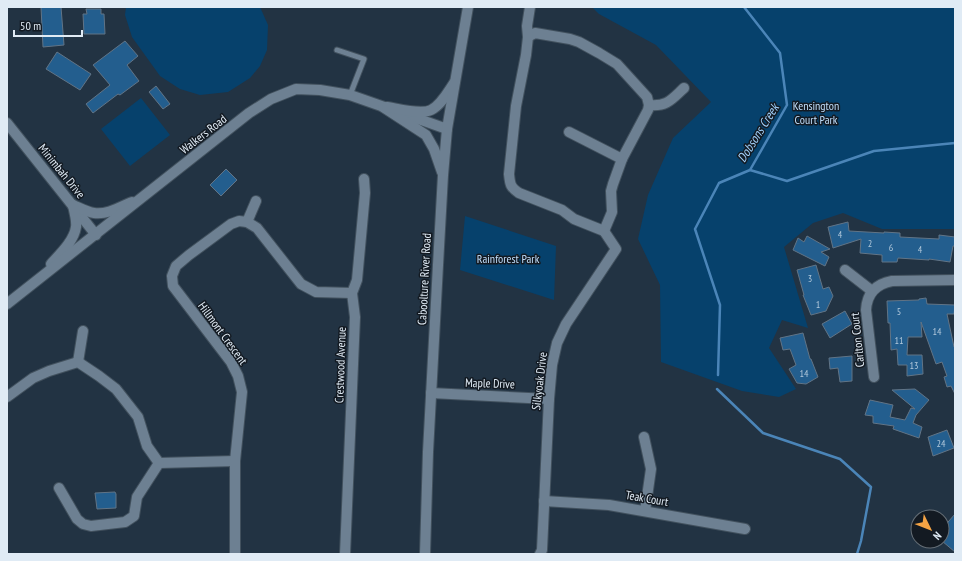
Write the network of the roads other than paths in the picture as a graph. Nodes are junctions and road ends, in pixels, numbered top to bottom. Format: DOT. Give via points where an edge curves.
graph roads {
  1 [pos="468,7"];
  2 [pos="530,7"];
  3 [pos="528,37"];
  4 [pos="338,50"];
  5 [pos="456,80"];
  6 [pos="684,88"];
  7 [pos="350,95"];
  8 [pos="649,105"];
  9 [pos="383,107"];
  10 [pos="7,123"];
  11 [pos="447,129"];
  12 [pos="569,132"];
  13 [pos="622,160"];
  14 [pos="444,175"];
  15 [pos="364,179"];
  16 [pos="141,199"];
  17 [pos="256,201"];
  18 [pos="73,205"];
  19 [pos="247,222"];
  20 [pos="604,231"];
  21 [pos="96,235"];
  22 [pos="845,270"];
  23 [pos="36,280"];
  24 [pos="955,280"];
  25 [pos="872,291"];
  26 [pos="352,293"];
  27 [pos="7,304"];
  28 [pos="83,331"];
  29 [pos="78,362"];
  30 [pos="874,377"];
  31 [pos="431,393"];
  32 [pos="7,398"];
  33 [pos="549,399"];
  34 [pos="644,437"];
  35 [pos="235,461"];
  36 [pos="159,463"];
  37 [pos="59,488"];
  38 [pos="544,501"];
  39 [pos="645,511"];
  40 [pos="745,529"];
  41 [pos="235,554"];
  42 [pos="345,554"];
  43 [pos="425,554"];
  44 [pos="540,554"];
  1 -- 5 [label="street, Caboolture River Road"];
  2 -- 3 [label="street"];
  3 -- 8 [label="street" via="535,33 570,39 599,53 621,67 647,97"];
  3 -- 20 [label="street" via="516,106 510,184 519,192"];
  4 -- 7 [label="lane" via="364,59"];
  5 -- 9 [label="street" via="438,105 431,110 421,112"];
  5 -- 11 [label="street, Caboolture River Road"];
  6 -- 8 [label="street" via="665,104"];
  7 -- 9 [label="street, Walkers Road"];
  7 -- 16 [label="street, Walkers Road" via="296,89 271,99"];
  8 -- 13 [label="street"];
  9 -- 11 [label="street, Walkers Road"];
  9 -- 14 [label="street" via="426,135"];
  10 -- 18 [label="street, Minimbah Drive"];
  11 -- 14 [label="street, Caboolture River Road"];
  12 -- 13 [label="street"];
  13 -- 20 [label="street" via="611,191 612,212"];
  14 -- 31 [label="street, Caboolture River Road"];
  15 -- 26 [label="street, Crestwood Avenue" via="357,280"];
  16 -- 18 [label="street" via="101,213 89,212"];
  16 -- 21 [label="street, Walkers Road"];
  17 -- 19 [label="street"];
  18 -- 21 [label="street, Minimbah Drive"];
  18 -- 23 [label="street" via="76,222 74,235"];
  19 -- 26 [label="street" via="257,228 301,284 316,292"];
  19 -- 35 [label="street, Hillmont Crescent" via="231,224 176,266 172,276 173,286 231,362 238,376 242,392"];
  20 -- 33 [label="street, Silkyoak Drive" via="616,249 566,324 557,343"];
  21 -- 23 [label="street, Walkers Road"];
  22 -- 25 [label="street"];
  23 -- 27 [label="street, Walkers Road"];
  24 -- 25 [label="street" via="884,282"];
  25 -- 30 [label="street, Carlton Court" via="866,303 866,310"];
  26 -- 42 [label="street, Crestwood Avenue" via="355,317"];
  28 -- 29 [label="street"];
  29 -- 32 [label="street" via="49,370 33,378"];
  29 -- 36 [label="street" via="116,390 138,417 147,446"];
  31 -- 33 [label="street, Maple Drive"];
  31 -- 43 [label="street, Caboolture River Road"];
  33 -- 38 [label="street, Silkyoak Drive"];
  34 -- 39 [label="street" via="652,469"];
  35 -- 36 [label="street"];
  35 -- 41 [label="street, Hillmont Crescent"];
  36 -- 37 [label="street" via="137,497 134,516 125,522 91,526 82,524"];
  38 -- 39 [label="street, Teak Court" via="609,505"];
  38 -- 44 [label="street, Silkyoak Drive"];
  39 -- 40 [label="street, Teak Court"];
}
